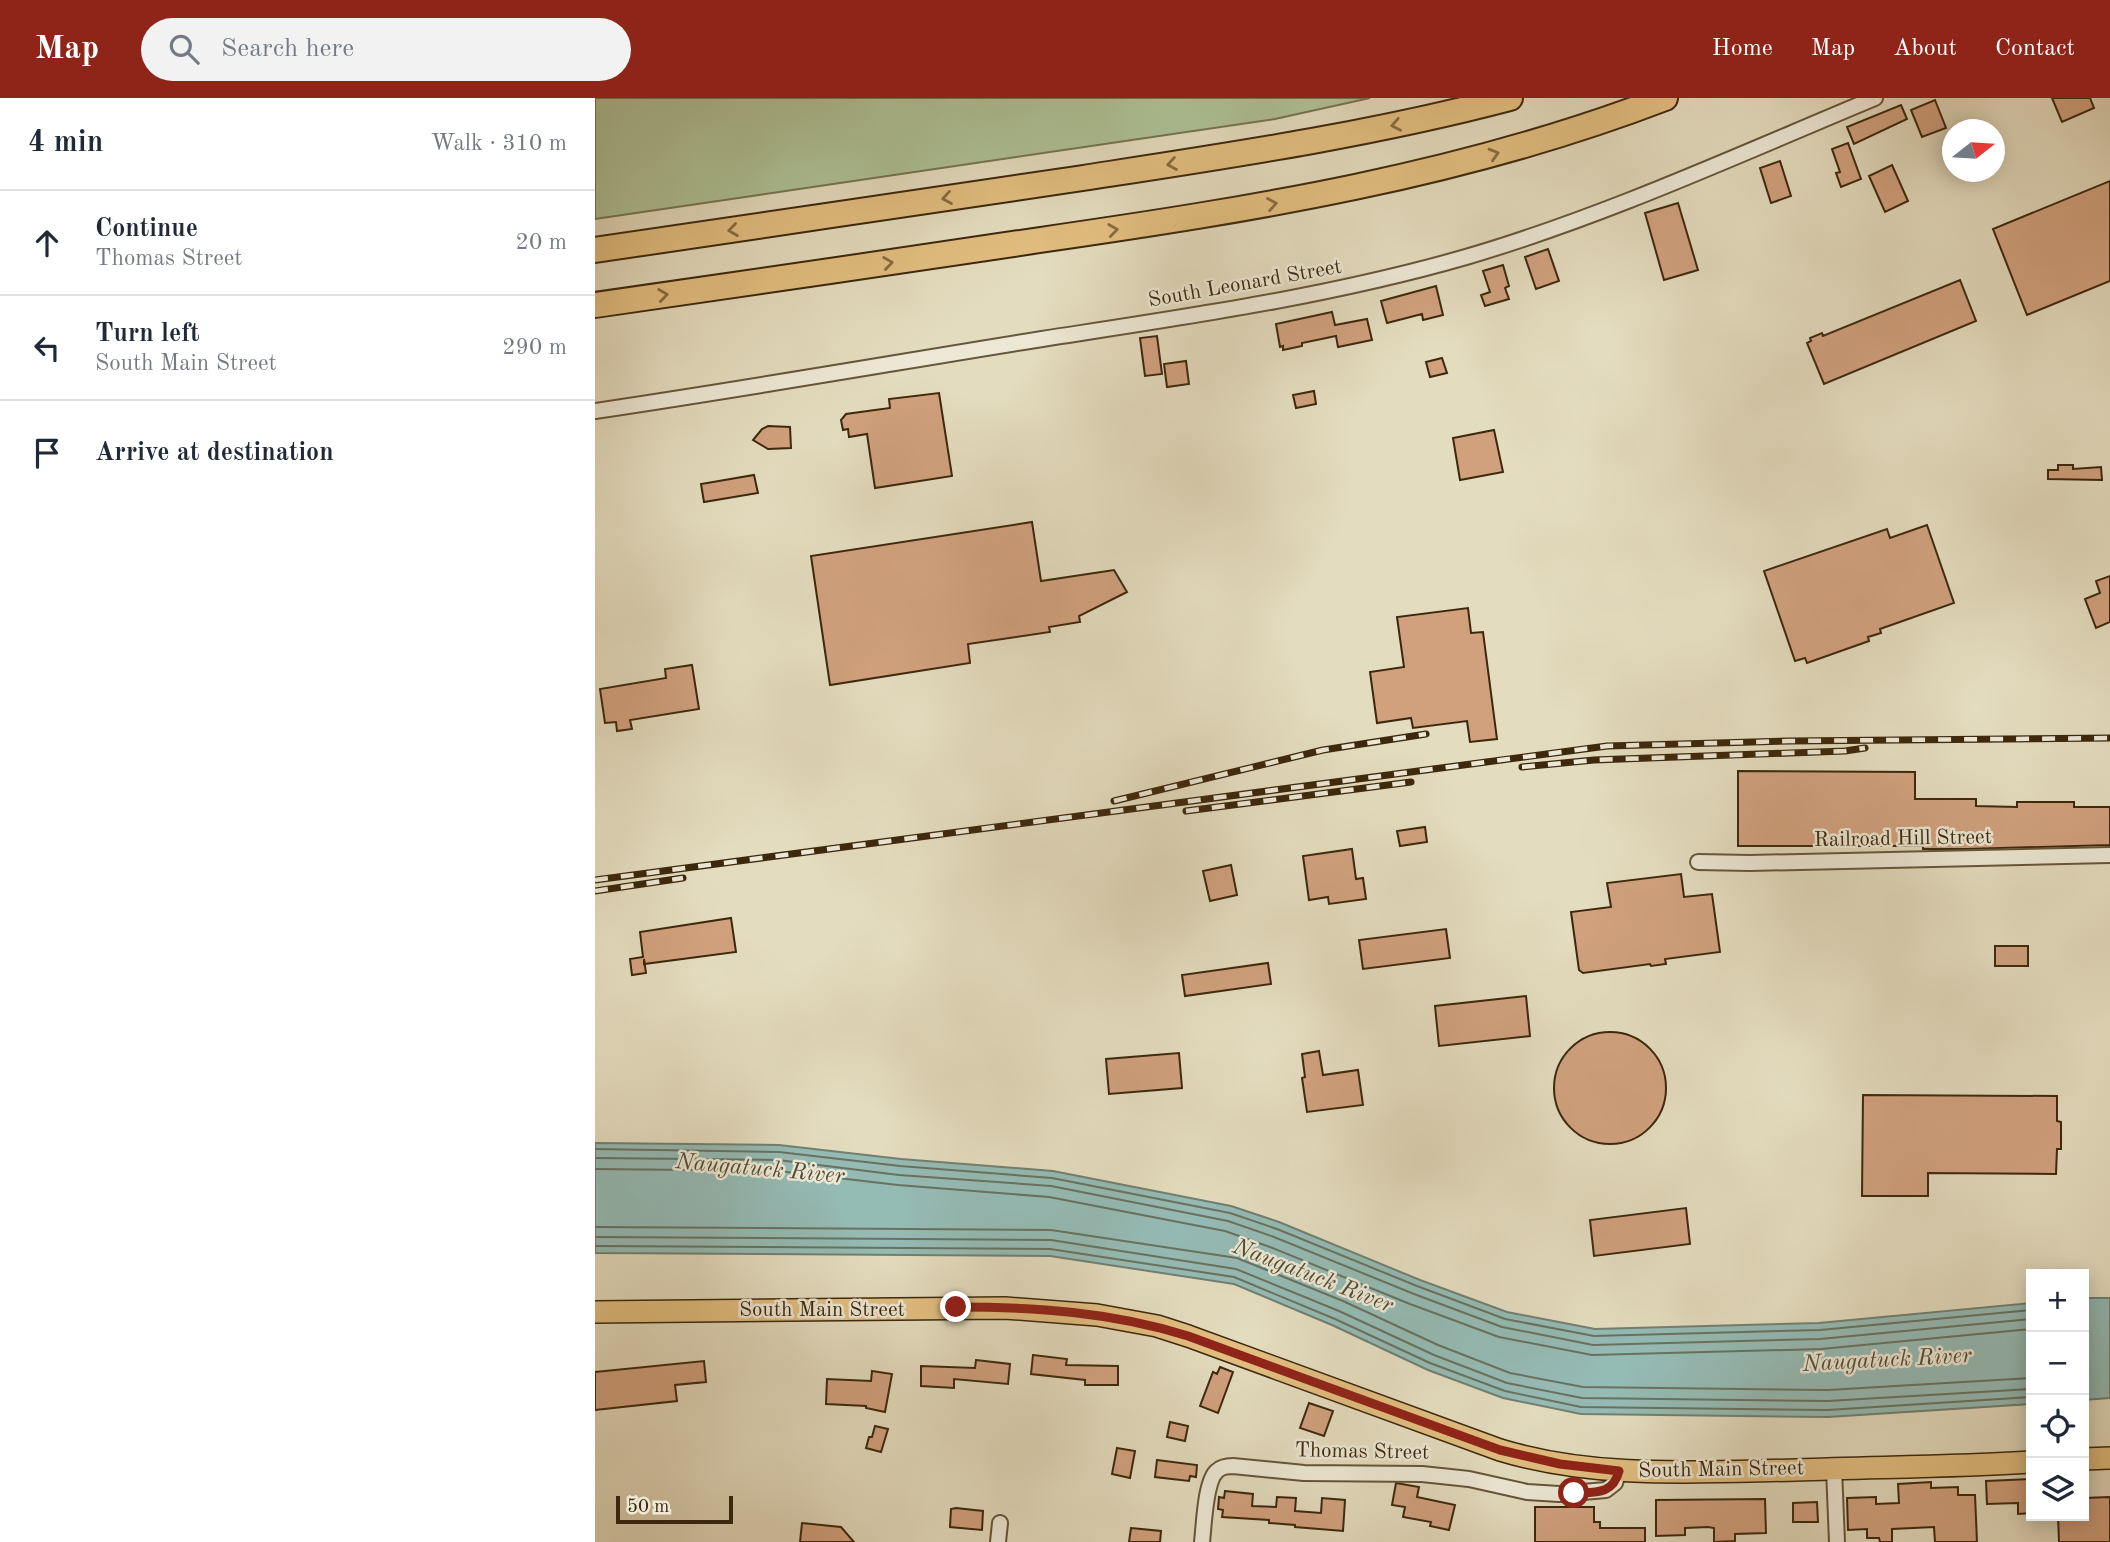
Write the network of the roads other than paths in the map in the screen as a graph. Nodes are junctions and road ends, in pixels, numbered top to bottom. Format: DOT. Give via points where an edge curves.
graph roads {
  1 [pos="1510,98"];
  2 [pos="1665,98"];
  3 [pos="1875,98"];
  4 [pos="595,250"];
  5 [pos="595,305"];
  6 [pos="595,411"];
  7 [pos="2110,855"];
  8 [pos="1698,862"];
  9 [pos="595,1312"];
  10 [pos="2110,1458"];
  11 [pos="2089,1459"];
  12 [pos="2026,1462"];
  13 [pos="1834,1469"];
  14 [pos="1619,1471"];
  15 [pos="1000,1523"];
  16 [pos="998,1542"];
  17 [pos="1202,1542"];
  18 [pos="1837,1542"];
  1 -- 4 [label="highway, one-way" via="1207,159"];
  5 -- 2 [label="highway, one-way" via="1317,196 1481,158"];
  3 -- 6 [label="street, South Leonard Street" via="1571,223 1381,279 1250,306"];
  7 -- 8 [label="street, Railroad Hill Street"];
  9 -- 14 [label="main road, South Main Street" via="1005,1308 1125,1319 1188,1336 1509,1453"];
  10 -- 11 [label="main road"];
  12 -- 13 [label="main road, South Main Street"];
  13 -- 14 [label="main road, South Main Street"];
  13 -- 18 [label="street"];
  14 -- 17 [label="street, Thomas Street" via="1606,1490 1559,1494 1422,1474 1304,1473 1233,1466 1218,1470 1210,1482"];
  15 -- 16 [label="street"];
}
